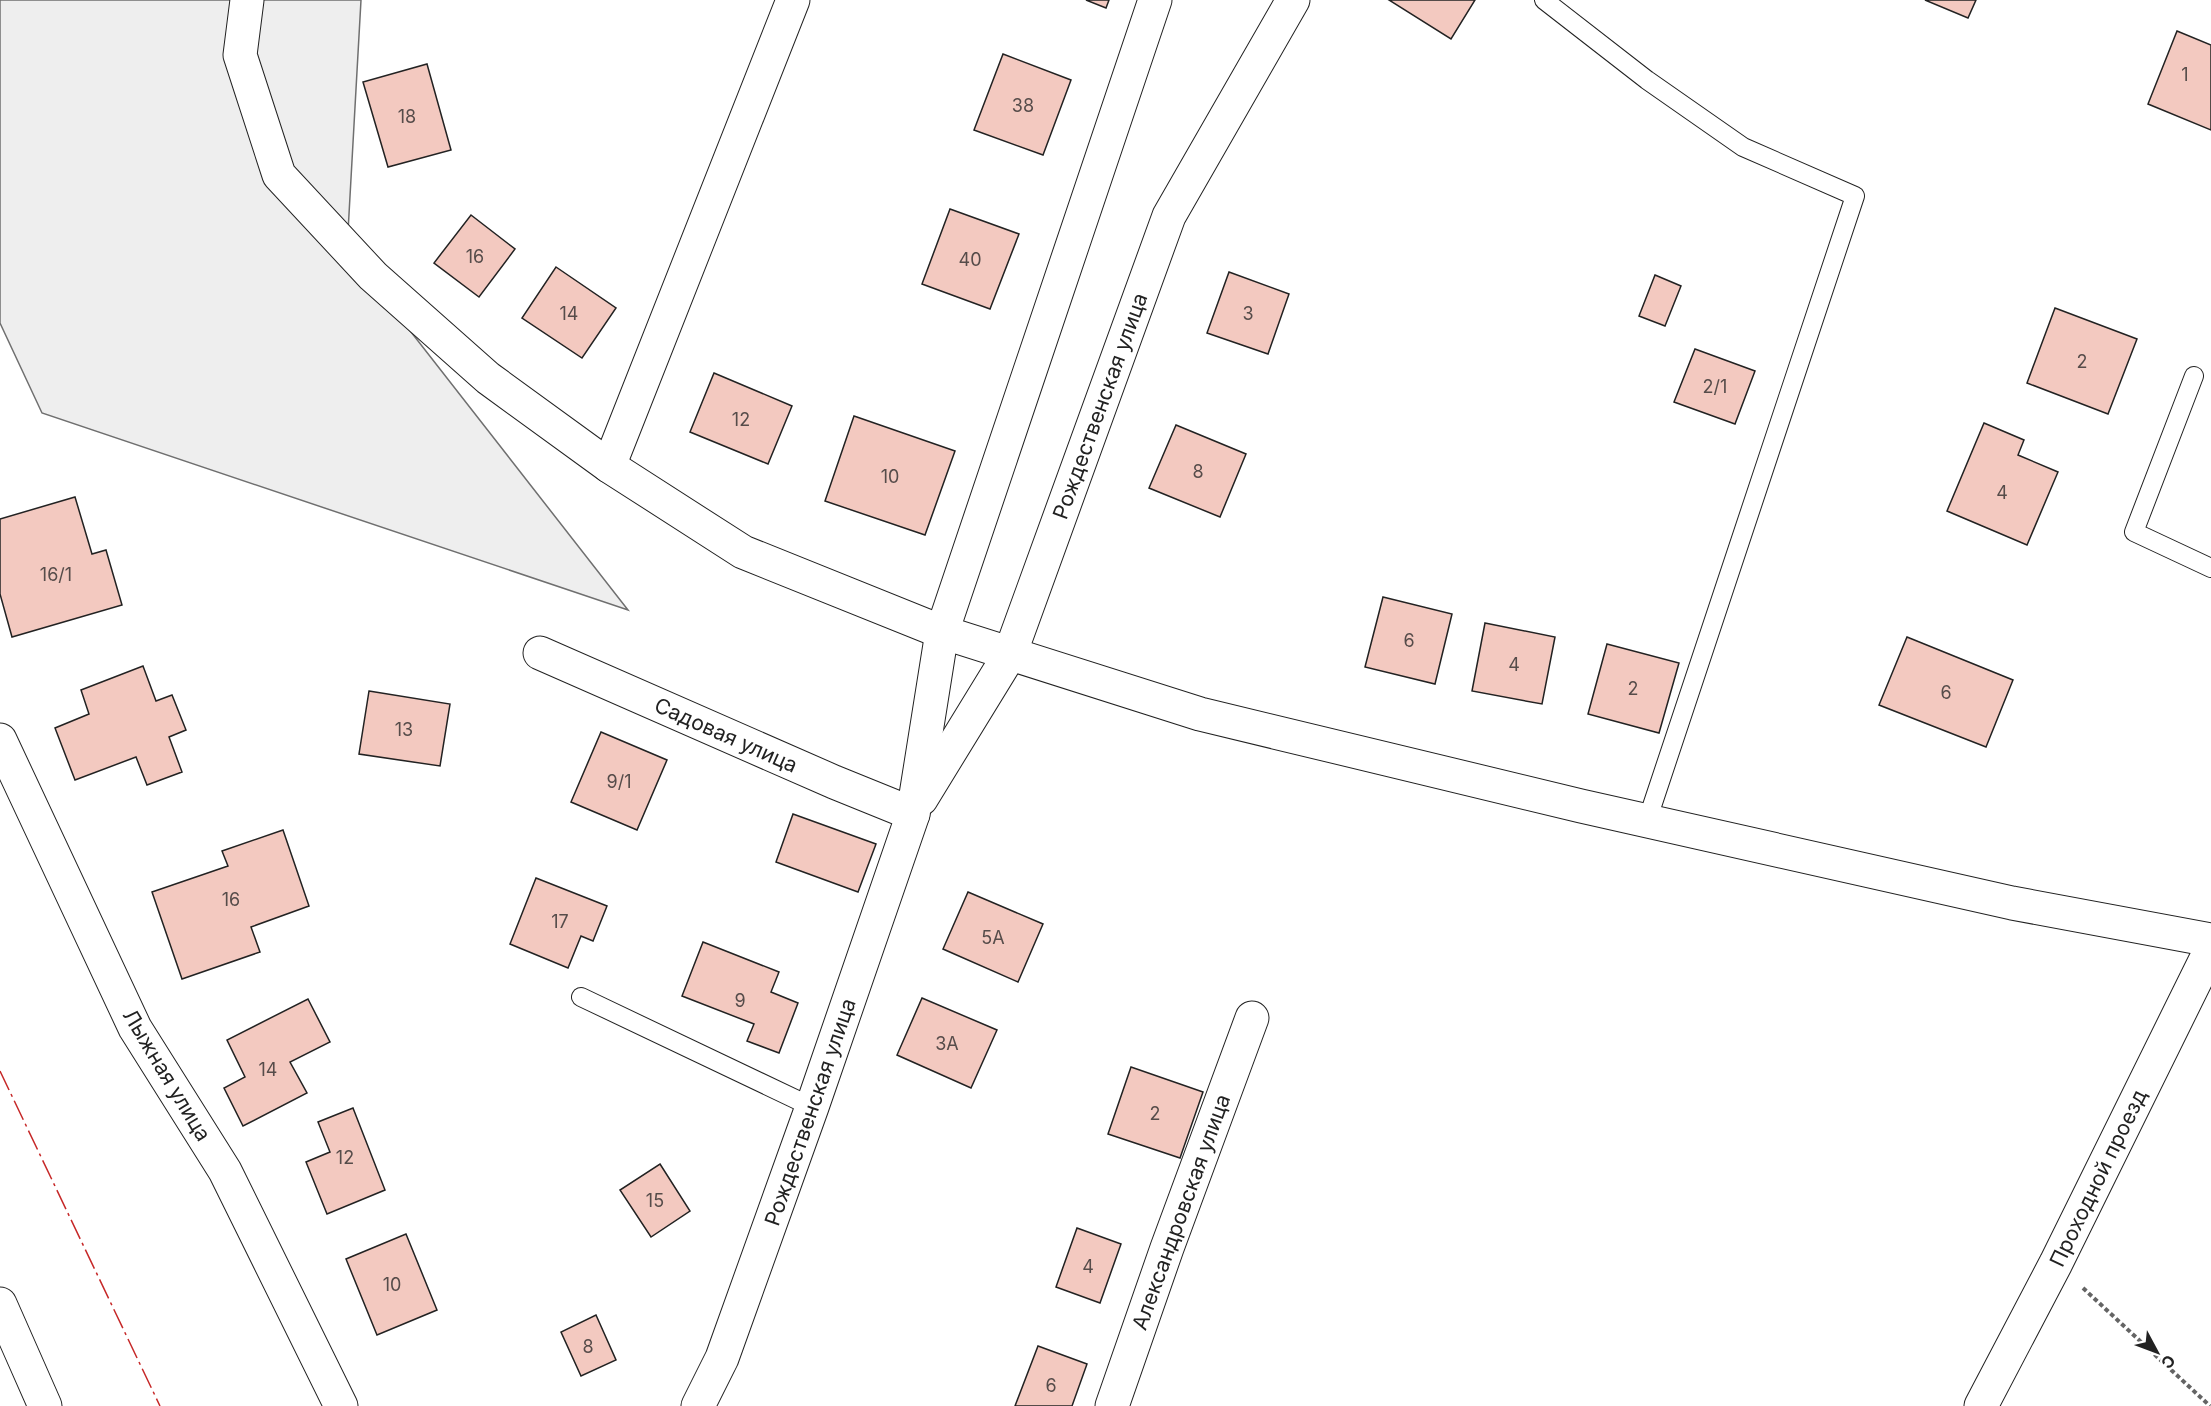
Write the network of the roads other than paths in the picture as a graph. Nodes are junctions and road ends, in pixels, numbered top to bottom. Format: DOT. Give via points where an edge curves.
graph roads {
  1 [pos="247,0"];
  2 [pos="793,0"];
  3 [pos="1155,0"];
  4 [pos="1293,0"];
  5 [pos="1545,0"];
  6 [pos="2194,376"];
  7 [pos="609,466"];
  8 [pos="2211,568"];
  9 [pos="942,632"];
  10 [pos="540,653"];
  11 [pos="1010,654"];
  12 [pos="0,740"];
  13 [pos="913,813"];
  14 [pos="1647,820"];
  15 [pos="2211,940"];
  16 [pos="2211,949"];
  17 [pos="581,997"];
  18 [pos="1252,1018"];
  19 [pos="812,1107"];
  20 [pos="0,1304"];
  21 [pos="45,1406"];
  22 [pos="341,1406"];
  23 [pos="698,1406"];
  24 [pos="1112,1406"];
  25 [pos="1981,1406"];
  1 -- 7 [label="street" via="240,55 279,175 373,276 488,378"];
  2 -- 7 [label="street"];
  3 -- 9 [label="street, Рождественская улица"];
  4 -- 11 [label="street, Рождественская улица" via="1169,216"];
  5 -- 14 [label="lane" via="1647,80 1743,147 1855,196"];
  6 -- 8 [label="lane" via="2134,532"];
  7 -- 9 [label="street" via="743,552"];
  9 -- 11 [label="street"];
  9 -- 13 [label="street, Рождественская улица"];
  10 -- 13 [label="street, Садовая улица"];
  11 -- 13 [label="street, Рождественская улица"];
  11 -- 14 [label="street" via="1200,714"];
  12 -- 22 [label="street, Лыжная улица" via="135,1028 225,1171"];
  13 -- 19 [label="street, Рождественская улица"];
  14 -- 15 [label="street" via="2012,903"];
  16 -- 25 [label="street, Проходной проезд"];
  17 -- 19 [label="lane"];
  18 -- 24 [label="street, Александровская улица"];
  19 -- 23 [label="street, Рождественская улица" via="722,1358"];
  20 -- 21 [label="street"];
}
